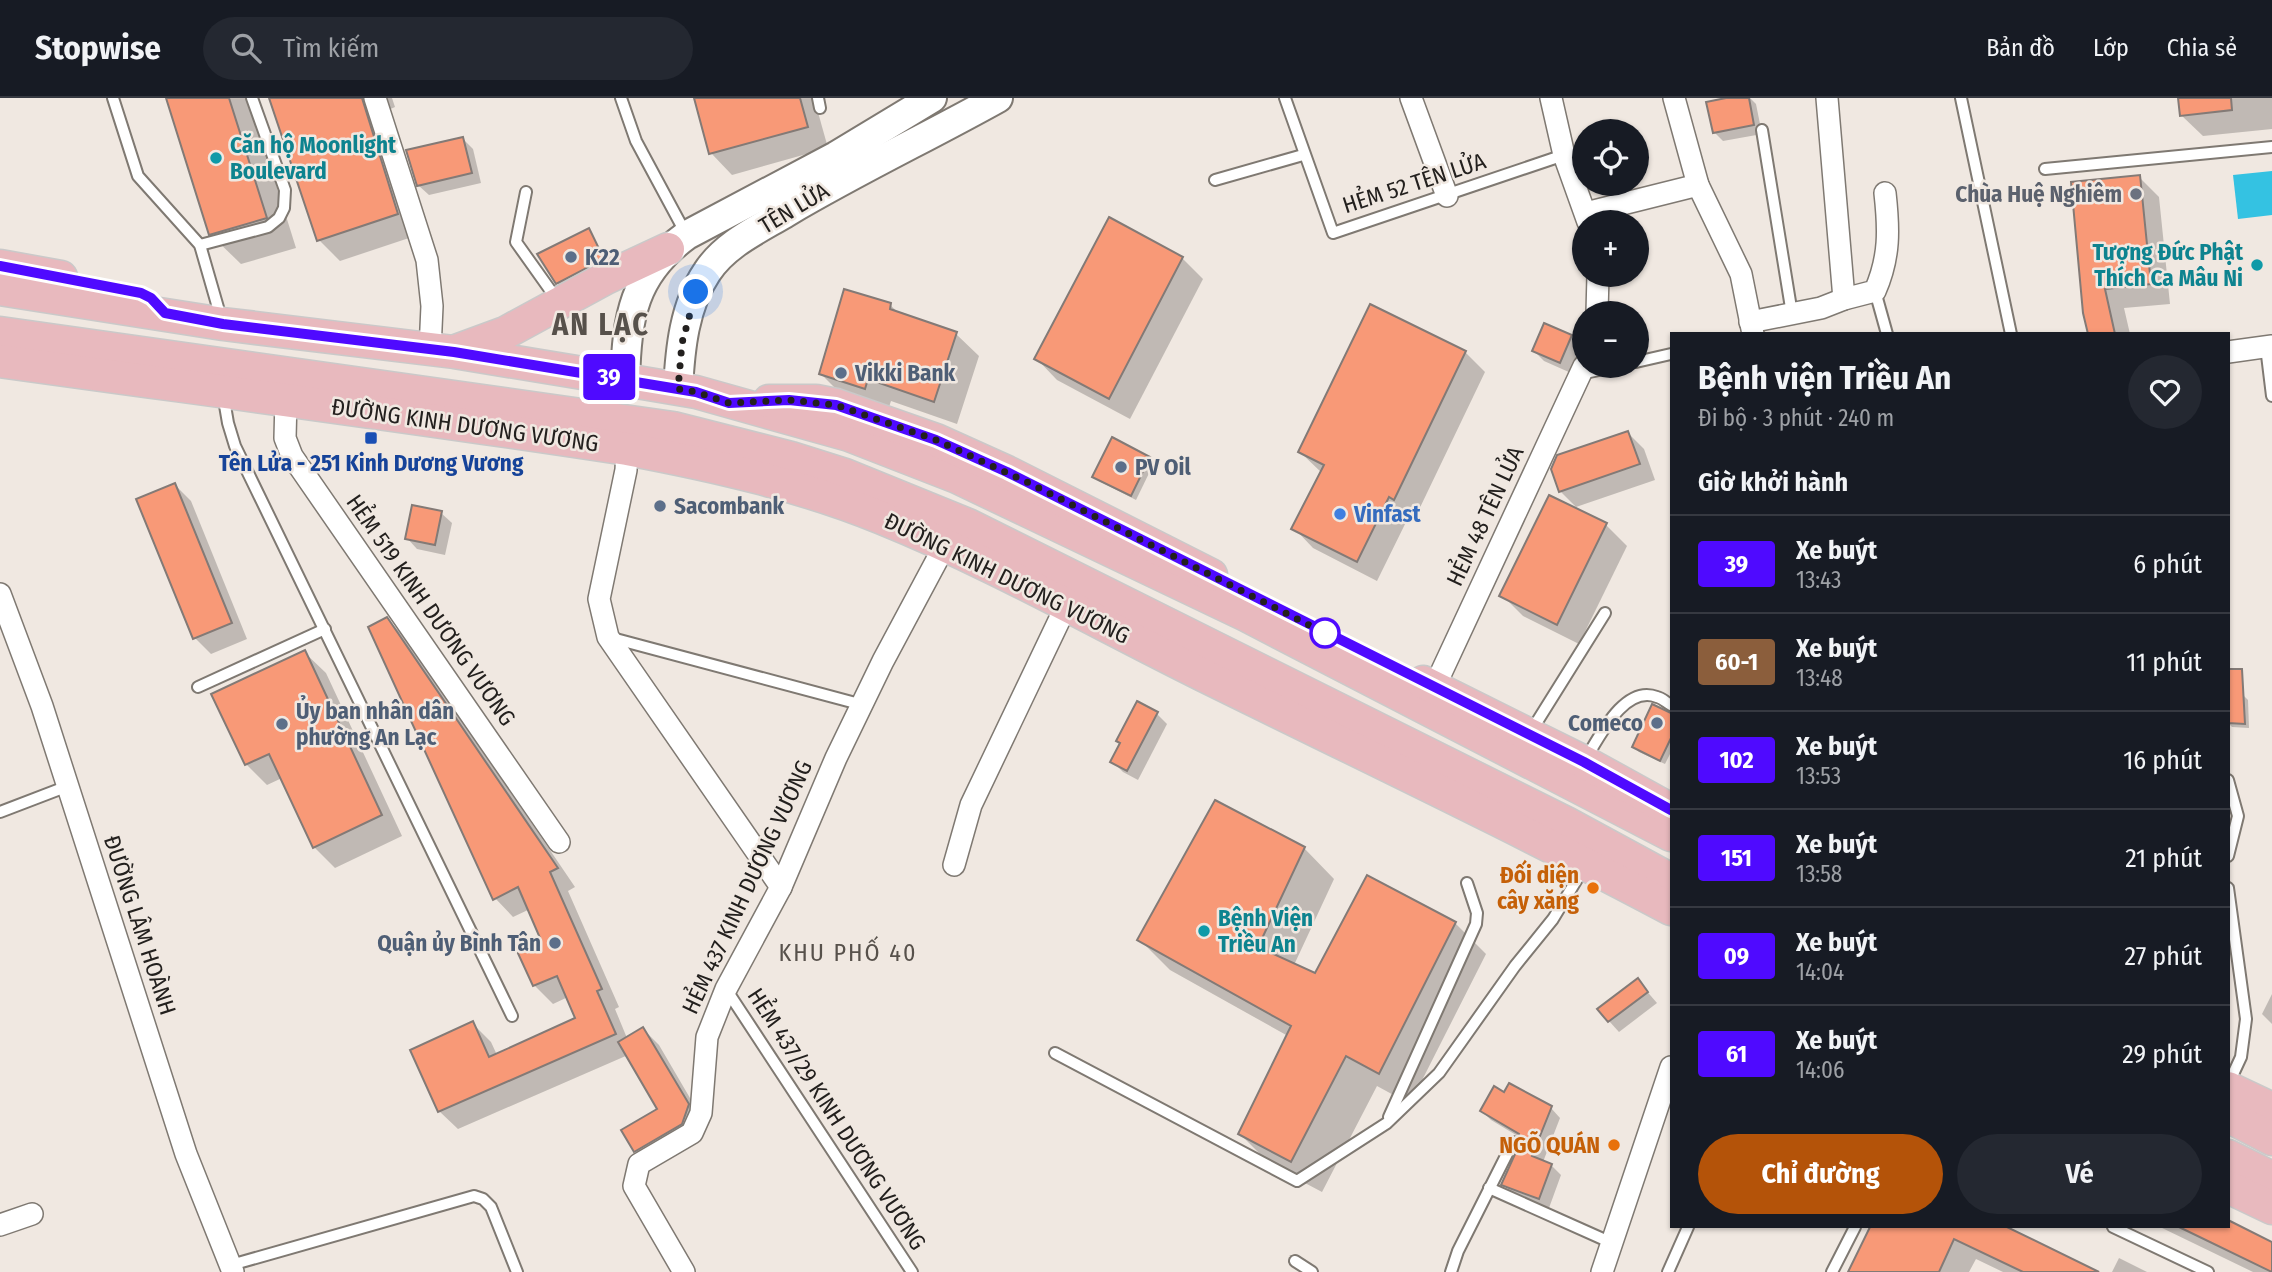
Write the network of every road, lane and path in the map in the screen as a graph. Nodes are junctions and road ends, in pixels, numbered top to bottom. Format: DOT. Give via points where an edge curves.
graph roads {
  1 [pos="113,98"];
  2 [pos="252,98"];
  3 [pos="375,98"];
  4 [pos="621,98"];
  5 [pos="932,98"];
  6 [pos="998,98"];
  7 [pos="1285,98"];
  8 [pos="1410,98"];
  9 [pos="1551,98"];
  10 [pos="1674,98"];
  11 [pos="1827,98"];
  12 [pos="1961,98"];
  13 [pos="1762,130"];
  14 [pos="2272,147"];
  15 [pos="1303,155"];
  16 [pos="1564,155"];
  17 [pos="2045,169"];
  18 [pos="1215,180"];
  19 [pos="1698,185"];
  20 [pos="526,192"];
  21 [pos="1885,193"];
  22 [pos="1447,196"];
  23 [pos="1584,210"];
  24 [pos="1614,210"];
  25 [pos="678,242"];
  26 [pos="200,245"];
  27 [pos="0,266"];
  28 [pos="0,289"];
  29 [pos="1875,291"];
  30 [pos="1844,299"];
  31 [pos="561,305"];
  32 [pos="165,313"];
  33 [pos="1792,314"];
  34 [pos="223,324"];
  35 [pos="1751,328"];
  36 [pos="294,332"];
  37 [pos="1886,332"];
  38 [pos="2011,332"];
  39 [pos="0,333"];
  40 [pos="2269,347"];
  41 [pos="442,351"];
  42 [pos="2230,352"];
  43 [pos="1670,354"];
  44 [pos="1649,359"];
  45 [pos="0,361"];
  46 [pos="223,378"];
  47 [pos="1578,378"];
  48 [pos="625,380"];
  49 [pos="288,386"];
  50 [pos="678,389"];
  51 [pos="2272,396"];
  52 [pos="627,434"];
  53 [pos="671,442"];
  54 [pos="946,545"];
  55 [pos="0,594"];
  56 [pos="1067,604"];
  57 [pos="1605,613"];
  58 [pos="325,629"];
  59 [pos="1307,634"];
  60 [pos="608,637"];
  61 [pos="198,687"];
  62 [pos="1275,694"];
  63 [pos="1430,698"];
  64 [pos="1670,704"];
  65 [pos="863,705"];
  66 [pos="1528,735"];
  67 [pos="1584,762"];
  68 [pos="68,786"];
  69 [pos="2230,787"];
  70 [pos="1670,809"];
  71 [pos="0,812"];
  72 [pos="1670,834"];
  73 [pos="559,842"];
  74 [pos="2230,848"];
  75 [pos="954,864"];
  76 [pos="1586,864"];
  77 [pos="1670,879"];
  78 [pos="1467,883"];
  79 [pos="781,887"];
  80 [pos="2230,903"];
  81 [pos="1670,908"];
  82 [pos="726,989"];
  83 [pos="512,1016"];
  84 [pos="1055,1053"];
  85 [pos="1670,1070"];
  86 [pos="2230,1082"];
  87 [pos="2230,1088"];
  88 [pos="2272,1109"];
  89 [pos="2230,1117"];
  90 [pos="1387,1123"];
  91 [pos="2272,1139"];
  92 [pos="1513,1142"];
  93 [pos="2230,1157"];
  94 [pos="2272,1178"];
  95 [pos="1489,1188"];
  96 [pos="2230,1188"];
  97 [pos="2272,1208"];
  98 [pos="32,1214"];
  99 [pos="0,1225"];
  100 [pos="1688,1228"];
  101 [pos="1854,1228"];
  102 [pos="2115,1228"];
  103 [pos="1612,1243"];
  104 [pos="1295,1261"];
  105 [pos="232,1269"];
  106 [pos="517,1272"];
  107 [pos="684,1272"];
  108 [pos="912,1272"];
  109 [pos="1312,1272"];
  110 [pos="1451,1272"];
  111 [pos="1602,1272"];
  112 [pos="1668,1272"];
  113 [pos="1832,1272"];
  114 [pos="2208,1272"];
  1 -- 26 [label="lane" via="138,176"];
  2 -- 26 [label="lane" via="285,190 284,208 268,227"];
  3 -- 41 [label="street" via="427,260"];
  4 -- 25 [label="lane"];
  5 -- 25 [label="main road, TÊN LỬA"];
  6 -- 50 [label="main road, TÊN LỬA" via="838,182 718,256 689,313"];
  7 -- 15 [label="lane, HẺM 52 TÊN LỬA"];
  8 -- 22 [label="street"];
  9 -- 16 [label="street"];
  10 -- 19 [label="street"];
  11 -- 30 [label="street"];
  12 -- 38 [label="lane"];
  13 -- 33 [label="lane"];
  14 -- 17 [label="lane"];
  15 -- 18 [label="lane"];
  15 -- 22 [label="lane, HẺM 52 TÊN LỬA" via="1333,233"];
  16 -- 22 [label="lane, HẺM 52 TÊN LỬA"];
  16 -- 23 [label="street"];
  19 -- 24 [label="street"];
  19 -- 35 [label="street" via="1741,274"];
  20 -- 31 [label="lane" via="516,242"];
  21 -- 29 [label="street" via="1890,232 1884,272"];
  25 -- 31 [label="main road"];
  25 -- 48 [label="main road, TÊN LỬA" via="654,264 638,290 627,335"];
  26 -- 34 [label="lane"];
  27 -- 32 [label="main road" via="141,293"];
  28 -- 32 [label="main road"];
  29 -- 30 [label="street"];
  29 -- 37 [label="lane"];
  30 -- 33 [label="street"];
  31 -- 41 [label="main road" via="505,333"];
  32 -- 34 [label="main road"];
  33 -- 35 [label="street"];
  34 -- 36 [label="main road"];
  34 -- 46 [label="main road"];
  36 -- 41 [label="main road"];
  36 -- 49 [label="main road"];
  39 -- 46 [label="main road, ĐƯỜNG KINH DƯƠNG VƯƠNG"];
  40 -- 42 [label="street"];
  40 -- 51 [label="lane"];
  41 -- 48 [label="main road"];
  43 -- 44 [label="lane"];
  45 -- 46 [label="main road, ĐƯỜNG KINH DƯƠNG VƯƠNG"];
  46 -- 49 [label="main road, ĐƯỜNG KINH DƯƠNG VƯƠNG"];
  46 -- 58 [label="lane" via="235,446"];
  47 -- 63 [label="street, HẺM 48 TÊN LỬA"];
  48 -- 50 [label="main road"];
  48 -- 52 [label="main road"];
  49 -- 52 [label="main road, ĐƯỜNG KINH DƯƠNG VƯƠNG"];
  49 -- 73 [label="street, HẺM 519 KINH DƯƠNG VƯƠNG" via="285,438 292,456"];
  50 -- 53 [label="main road"];
  50 -- 59 [label="main road" via="849,435 957,477"];
  52 -- 53 [label="main road, ĐƯỜNG KINH DƯƠNG VƯƠNG"];
  52 -- 60 [label="street" via="626,470 599,599"];
  53 -- 54 [label="main road, ĐƯỜNG KINH DƯƠNG VƯƠNG"];
  53 -- 62 [label="main road, ĐƯỜNG KINH DƯƠNG VƯƠNG" via="834,472 929,508"];
  54 -- 56 [label="main road, ĐƯỜNG KINH DƯƠNG VƯƠNG"];
  54 -- 65 [label="street, HẺM 437 KINH DƯƠNG VƯƠNG"];
  55 -- 68 [label="street, ĐƯỜNG LÂM HOÀNH"];
  56 -- 62 [label="main road, ĐƯỜNG KINH DƯƠNG VƯƠNG"];
  56 -- 75 [label="street" via="971,805"];
  57 -- 66 [label="lane"];
  58 -- 61 [label="lane"];
  58 -- 83 [label="lane"];
  59 -- 62 [label="main road"];
  59 -- 63 [label="main road"];
  60 -- 65 [label="lane"];
  60 -- 79 [label="street"];
  62 -- 76 [label="main road, ĐƯỜNG KINH DƯƠNG VƯƠNG"];
  62 -- 77 [label="main road, ĐƯỜNG KINH DƯƠNG VƯƠNG" via="1566,823"];
  63 -- 66 [label="main road"];
  63 -- 72 [label="main road"];
  64 -- 67 [label="lane" via="1655,695 1631,698 1615,713"];
  65 -- 79 [label="street, HẺM 437 KINH DƯƠNG VƯƠNG"];
  66 -- 67 [label="main road"];
  67 -- 70 [label="main road"];
  68 -- 71 [label="lane"];
  68 -- 105 [label="street, ĐƯỜNG LÂM HOÀNH" via="186,1154"];
  69 -- 74 [label="lane" via="2238,816"];
  76 -- 81 [label="main road, ĐƯỜNG KINH DƯƠNG VƯƠNG"];
  76 -- 90 [label="lane" via="1553,919 1439,1073"];
  78 -- 90 [label="lane" via="1476,924"];
  79 -- 82 [label="street, HẺM 437 KINH DƯƠNG VƯƠNG"];
  80 -- 86 [label="lane" via="2246,1019 2241,1057"];
  82 -- 107 [label="street, HẺM 437 KINH DƯƠNG VƯƠNG" via="707,1037 701,1113 692,1133 639,1164 634,1186"];
  82 -- 108 [label="lane, HẺM 437/29 KINH DƯƠNG VƯƠNG"];
  84 -- 90 [label="lane" via="1297,1181"];
  85 -- 103 [label="street"];
  87 -- 88 [label="main road"];
  89 -- 91 [label="main road"];
  92 -- 95 [label="lane"];
  93 -- 94 [label="main road"];
  95 -- 103 [label="lane"];
  95 -- 110 [label="lane"];
  96 -- 97 [label="main road"];
  98 -- 99 [label="street"];
  100 -- 112 [label="lane"];
  101 -- 113 [label="lane"];
  102 -- 114 [label="lane"];
  103 -- 111 [label="street"];
  104 -- 109 [label="lane"];
  105 -- 106 [label="lane" via="474,1196 491,1207"];
}
